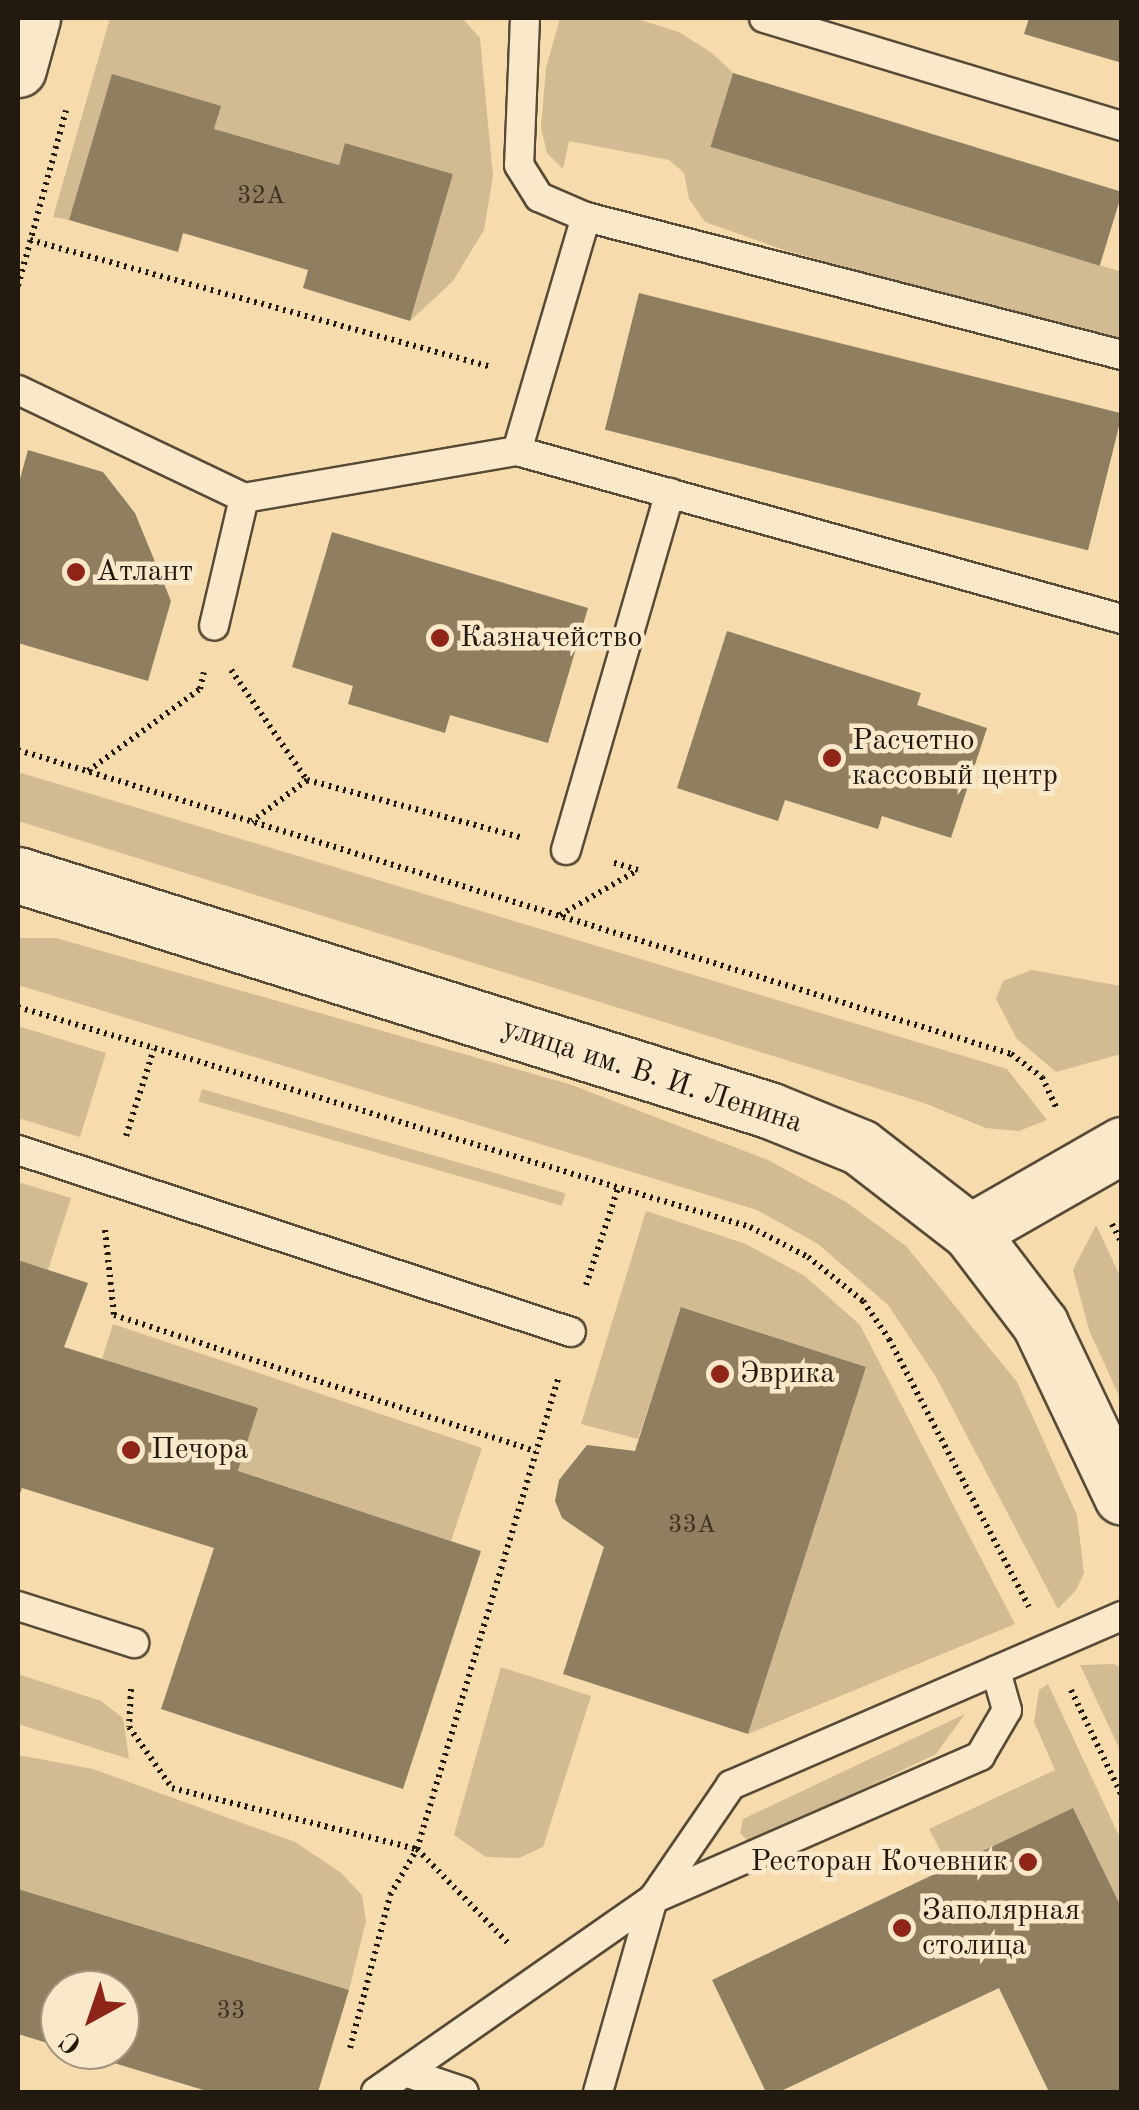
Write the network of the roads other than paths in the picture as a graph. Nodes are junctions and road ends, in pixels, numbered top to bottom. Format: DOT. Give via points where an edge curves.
graph roads {
  1 [pos="32,18"];
  2 [pos="525,18"];
  3 [pos="764,18"];
  4 [pos="18,69"];
  5 [pos="1122,126"];
  6 [pos="586,218"];
  7 [pos="1122,355"];
  8 [pos="18,390"];
  9 [pos="517,450"];
  10 [pos="670,493"];
  11 [pos="244,498"];
  12 [pos="1122,619"];
  13 [pos="212,633"];
  14 [pos="566,850"];
  15 [pos="18,875"];
  16 [pos="1122,1145"];
  17 [pos="18,1150"];
  18 [pos="970,1232"];
  19 [pos="571,1332"];
  20 [pos="1122,1496"];
  21 [pos="18,1606"];
  22 [pos="1122,1616"];
  23 [pos="134,1643"];
  24 [pos="996,1671"];
  25 [pos="653,1899"];
  26 [pos="405,2072"];
  27 [pos="609,2089"];
  28 [pos="376,2092"];
  29 [pos="464,2092"];
  1 -- 4 [label="main road"];
  2 -- 6 [label="lane" via="520,164 539,197"];
  3 -- 5 [label="lane"];
  6 -- 7 [label="lane"];
  6 -- 9 [label="lane"];
  8 -- 11 [label="lane"];
  9 -- 10 [label="lane"];
  9 -- 11 [label="lane"];
  10 -- 12 [label="lane"];
  10 -- 14 [label="lane"];
  11 -- 13 [label="lane"];
  15 -- 18 [label="main road, улица им. В. И. Ленина" via="769,1110 860,1147"];
  16 -- 18 [label="main road"];
  17 -- 19 [label="lane" via="111,1186"];
  18 -- 20 [label="main road, улица им. В. И. Ленина" via="1040,1324"];
  21 -- 23 [label="lane"];
  22 -- 24 [label="lane"];
  24 -- 25 [label="lane" via="731,1785"];
  24 -- 25 [label="lane" via="1006,1710 980,1756"];
  25 -- 26 [label="lane"];
  25 -- 27 [label="lane"];
  26 -- 28 [label="lane"];
  26 -- 29 [label="lane"];
}
